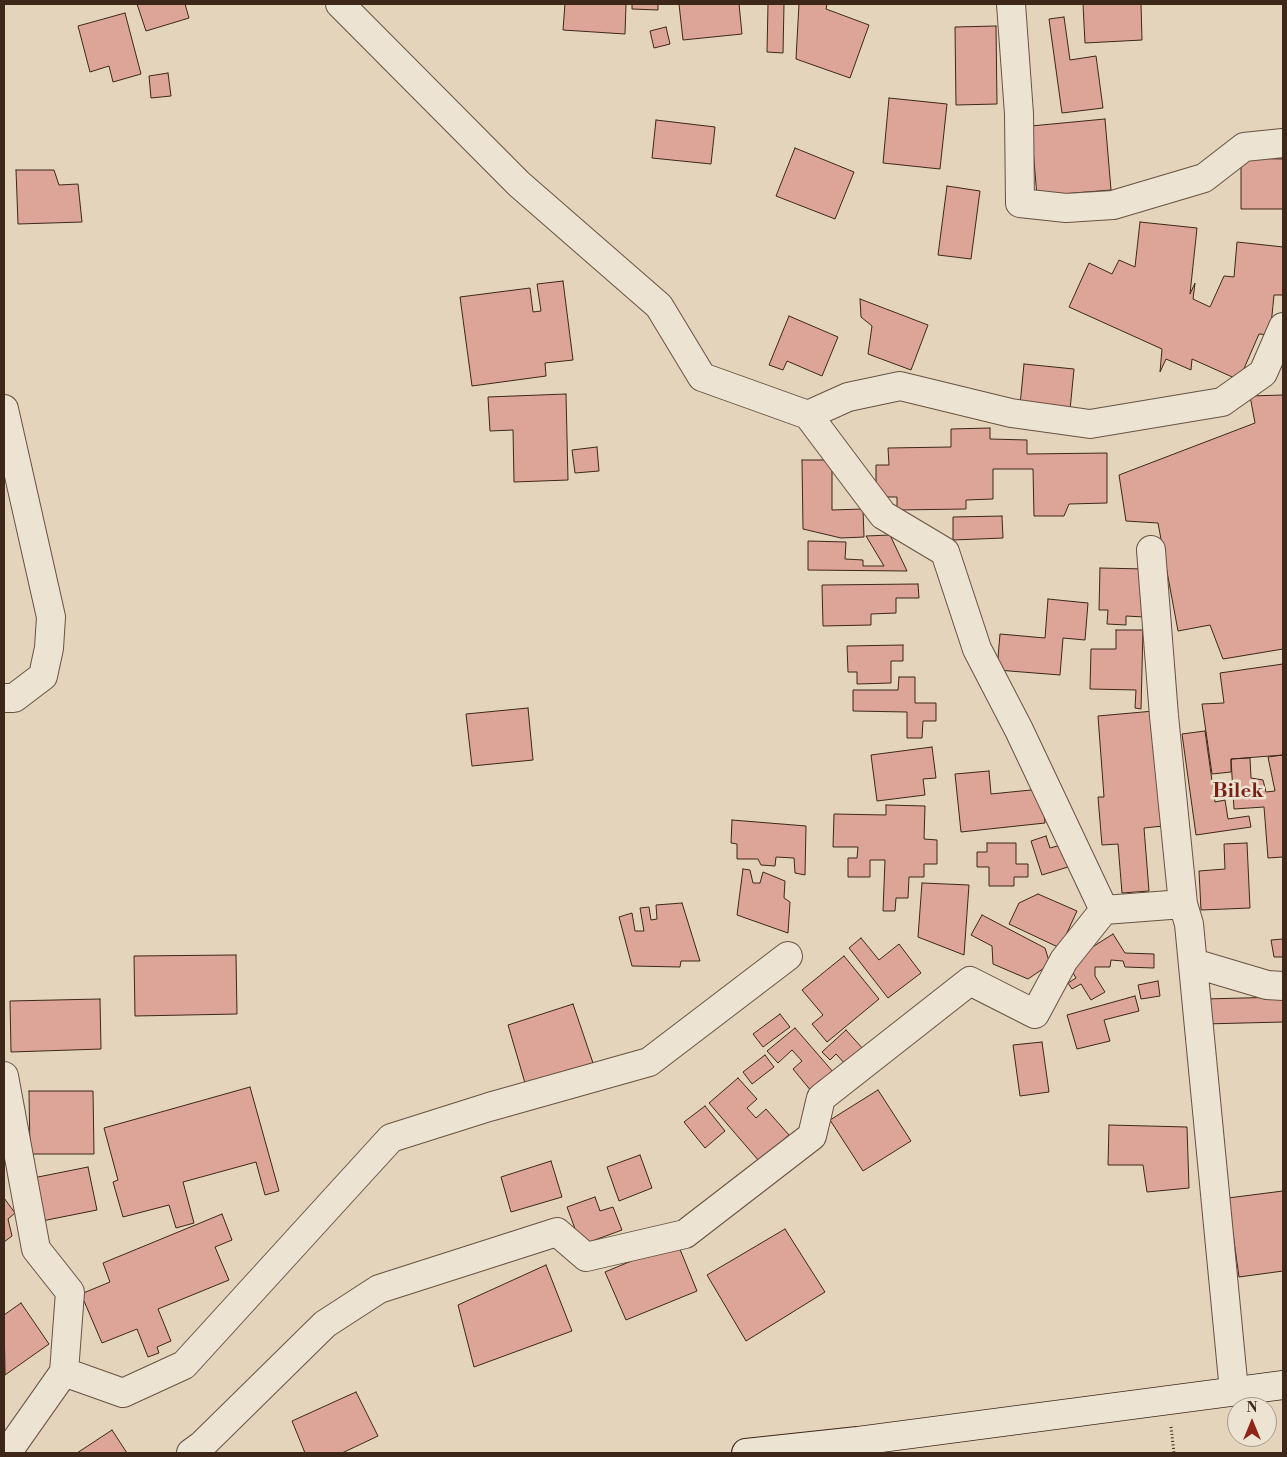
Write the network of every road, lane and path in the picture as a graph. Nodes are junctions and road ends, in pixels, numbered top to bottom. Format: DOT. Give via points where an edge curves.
graph roads {
  1 [pos="340,4"];
  2 [pos="1010,4"];
  3 [pos="1283,143"];
  4 [pos="1283,327"];
  5 [pos="4,409"];
  6 [pos="808,415"];
  7 [pos="1151,550"];
  8 [pos="4,698"];
  9 [pos="1183,904"];
  10 [pos="1104,910"];
  11 [pos="788,956"];
  12 [pos="1193,963"];
  13 [pos="1283,986"];
  14 [pos="4,1076"];
  15 [pos="64,1372"];
  16 [pos="1283,1385"];
  17 [pos="1234,1391"];
  18 [pos="7,1441"];
  19 [pos="191,1453"];
  20 [pos="746,1453"];
  1 -- 6 [label="street" via="519,184 659,306 702,377"];
  2 -- 3 [label="street" via="1019,114 1020,203 1066,208 1113,205 1204,178 1244,147"];
  4 -- 6 [label="street" via="1262,373 1222,402 1090,424 1011,413 900,386 848,396"];
  5 -- 8 [label="street" via="51,617 43,676 14,698"];
  6 -- 10 [label="street" via="883,515 945,552 977,649"];
  7 -- 9 [label="street"];
  9 -- 10 [label="street"];
  9 -- 12 [label="street" via="1189,924"];
  10 -- 19 [label="street" via="1064,960 1035,1014 970,981 821,1098 812,1136 684,1234 586,1257 557,1232 379,1289 325,1324"];
  11 -- 15 [label="street" via="649,1062 391,1138 184,1365 122,1393"];
  12 -- 13 [label="street" via="1267,985"];
  12 -- 17 [label="street"];
  14 -- 15 [label="street" via="36,1248 70,1292"];
  15 -- 18 [label="street"];
  16 -- 17 [label="street"];
  17 -- 20 [label="street"];
}
